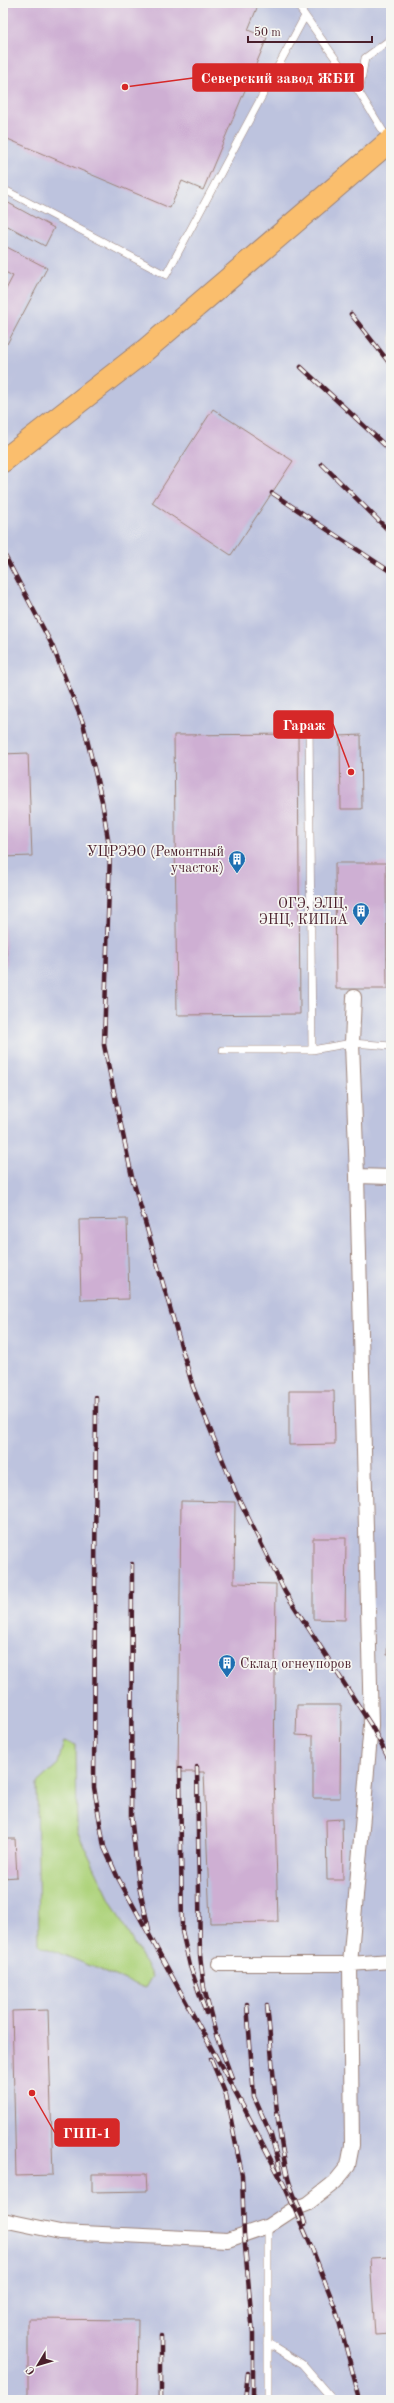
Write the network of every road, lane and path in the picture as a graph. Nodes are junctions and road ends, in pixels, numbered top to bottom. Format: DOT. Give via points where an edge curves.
graph roads {
  1 [pos="296,3"];
  2 [pos="304,16"];
  3 [pos="391,39"];
  4 [pos="359,92"];
  5 [pos="390,140"];
  6 [pos="3,189"];
  7 [pos="3,461"];
  8 [pos="310,722"];
  9 [pos="354,997"];
  10 [pos="352,1043"];
  11 [pos="391,1046"];
  12 [pos="223,1050"];
  13 [pos="312,1050"];
  14 [pos="357,1176"];
  15 [pos="391,1177"];
  16 [pos="391,1961"];
  17 [pos="219,1964"];
  18 [pos="350,1964"];
  19 [pos="3,2220"];
  20 [pos="268,2226"];
  21 [pos="268,2343"];
  22 [pos="268,2400"];
  23 [pos="333,2400"];
  1 -- 2 [label="lane"];
  2 -- 4 [label="lane"];
  2 -- 6 [label="lane" via="166,275"];
  3 -- 4 [label="lane" via="365,58"];
  4 -- 5 [label="lane"];
  5 -- 7 [label="main road" via="143,352"];
  8 -- 13 [label="lane"];
  9 -- 10 [label="street"];
  10 -- 11 [label="lane"];
  10 -- 13 [label="lane"];
  10 -- 14 [label="street"];
  12 -- 13 [label="lane"];
  14 -- 15 [label="street"];
  14 -- 18 [label="street" via="370,1725"];
  16 -- 18 [label="street"];
  17 -- 18 [label="street"];
  18 -- 20 [label="street" via="352,2145 348,2166 335,2182 307,2204 294,2209"];
  19 -- 20 [label="street" via="60,2232 204,2240 228,2240"];
  20 -- 21 [label="lane"];
  21 -- 22 [label="lane"];
  21 -- 23 [label="lane" via="302,2364"];
}
